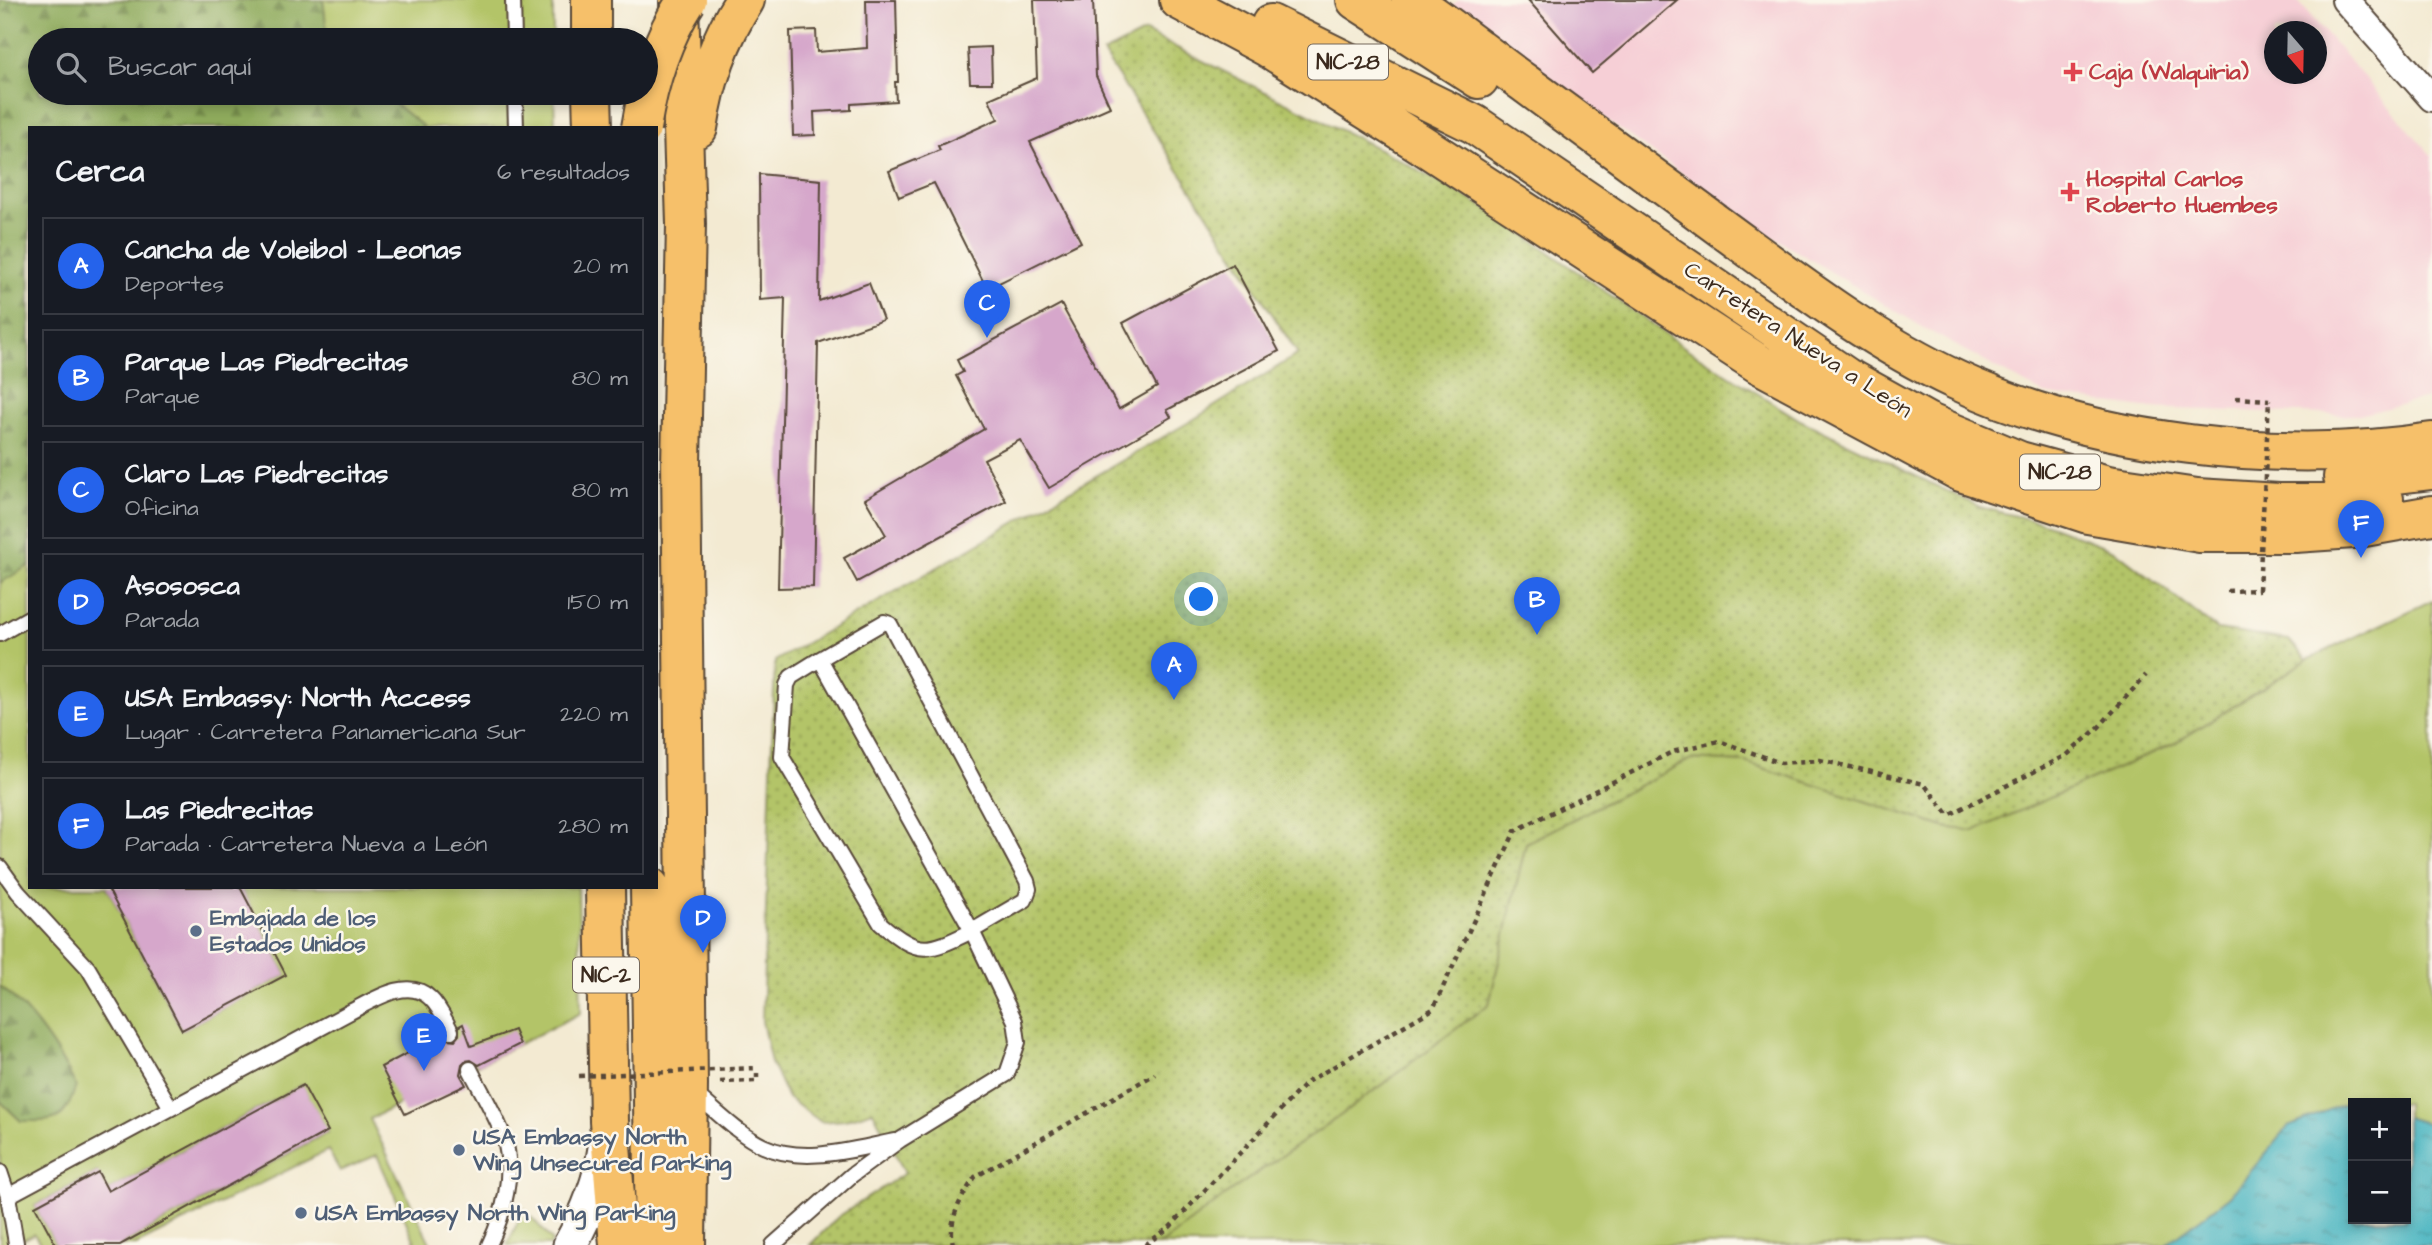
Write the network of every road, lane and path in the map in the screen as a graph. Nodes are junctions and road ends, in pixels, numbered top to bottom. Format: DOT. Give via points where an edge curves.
graph roads {
  1 [pos="513,0"];
  2 [pos="591,0"];
  3 [pos="679,0"];
  4 [pos="687,0"];
  5 [pos="746,0"];
  6 [pos="1179,0"];
  7 [pos="1222,0"];
  8 [pos="1356,0"];
  9 [pos="1413,0"];
  10 [pos="2345,0"];
  11 [pos="514,28"];
  12 [pos="591,28"];
  13 [pos="658,61"];
  14 [pos="2432,98"];
  15 [pos="515,105"];
  16 [pos="592,105"];
  17 [pos="647,105"];
  18 [pos="516,126"];
  19 [pos="593,126"];
  20 [pos="641,126"];
  21 [pos="686,224"];
  22 [pos="1808,291"];
  23 [pos="2236,398"];
  24 [pos="2432,442"];
  25 [pos="2432,470"];
  26 [pos="2432,493"];
  27 [pos="2197,498"];
  28 [pos="2432,515"];
  29 [pos="2227,591"];
  30 [pos="28,618"];
  31 [pos="0,634"];
  32 [pos="820,659"];
  33 [pos="2146,676"];
  34 [pos="0,867"];
  35 [pos="605,889"];
  36 [pos="650,889"];
  37 [pos="972,931"];
  38 [pos="451,1031"];
  39 [pos="470,1069"];
  40 [pos="1155,1074"];
  41 [pos="579,1076"];
  42 [pos="757,1081"];
  43 [pos="688,1087"];
  44 [pos="171,1108"];
  45 [pos="609,1121"];
  46 [pos="900,1140"];
  47 [pos="0,1172"];
  48 [pos="8,1196"];
  49 [pos="16,1244"];
  50 [pos="489,1245"];
  51 [pos="570,1245"];
  52 [pos="619,1245"];
  53 [pos="656,1245"];
  54 [pos="687,1245"];
  55 [pos="773,1245"];
  56 [pos="953,1245"];
  57 [pos="1145,1245"];
  1 -- 11 [label="lane"];
  2 -- 12 [label="highway"];
  3 -- 21 [label="highway"];
  4 -- 13 [label="highway, bridge"];
  5 -- 21 [label="highway" via="715,56 703,95"];
  6 -- 28 [label="highway" via="1267,47 1759,364 1961,472 2088,514 2200,533 2295,533"];
  7 -- 27 [label="highway, Carretera Nueva a León / NIC-28" via="1474,124 1846,377 1927,422 2020,461 2108,485"];
  8 -- 22 [label="highway"];
  9 -- 22 [label="highway, Carretera Nueva a León / NIC-28"];
  10 -- 14 [label="street"];
  15 -- 18 [label="lane"];
  16 -- 19 [label="highway"];
  17 -- 20 [label="highway, bridge"];
  21 -- 43 [label="highway" via="681,464"];
  22 -- 24 [label="highway, Carretera Nueva a León / NIC-28" via="1881,340 1956,380 2036,412 2118,433 2278,452"];
  23 -- 29 [label="path, bridge" via="2269,400 2259,590"];
  25 -- 27 [label="highway" via="2372,477 2262,477"];
  26 -- 27 [label="highway, Carretera Nueva a León / NIC-28" via="2349,503"];
  30 -- 31 [label="lane"];
  32 -- 37 [label="lane"];
  32 -- 37 [label="lane" via="791,677 782,757 881,924 920,949 937,948"];
  32 -- 37 [label="lane" via="879,624 890,624 1027,881 1025,900"];
  33 -- 57 [label="path" via="2067,755 1949,814 1924,784 1820,760 1781,763 1719,741 1672,752 1515,831 1433,1009 1307,1082 1170,1227"];
  34 -- 44 [label="lane" via="88,968"];
  35 -- 45 [label="highway, NIC-2"];
  36 -- 53 [label="highway"];
  37 -- 46 [label="lane" via="1015,1021 1018,1042 1007,1074"];
  38 -- 44 [label="lane" via="431,999 418,989 401,990 349,1012"];
  39 -- 50 [label="lane" via="504,1139 509,1172 498,1226"];
  40 -- 56 [label="path" via="975,1177 958,1204 950,1232"];
  41 -- 42 [label="path, bridge" via="757,1068"];
  43 -- 46 [label="lane" via="763,1146 797,1155"];
  43 -- 54 [label="highway"];
  44 -- 48 [label="lane"];
  45 -- 51 [label="street" via="602,1168"];
  45 -- 52 [label="highway, NIC-2"];
  46 -- 55 [label="lane" via="852,1175"];
  47 -- 48 [label="lane"];
  48 -- 49 [label="lane"];
}
